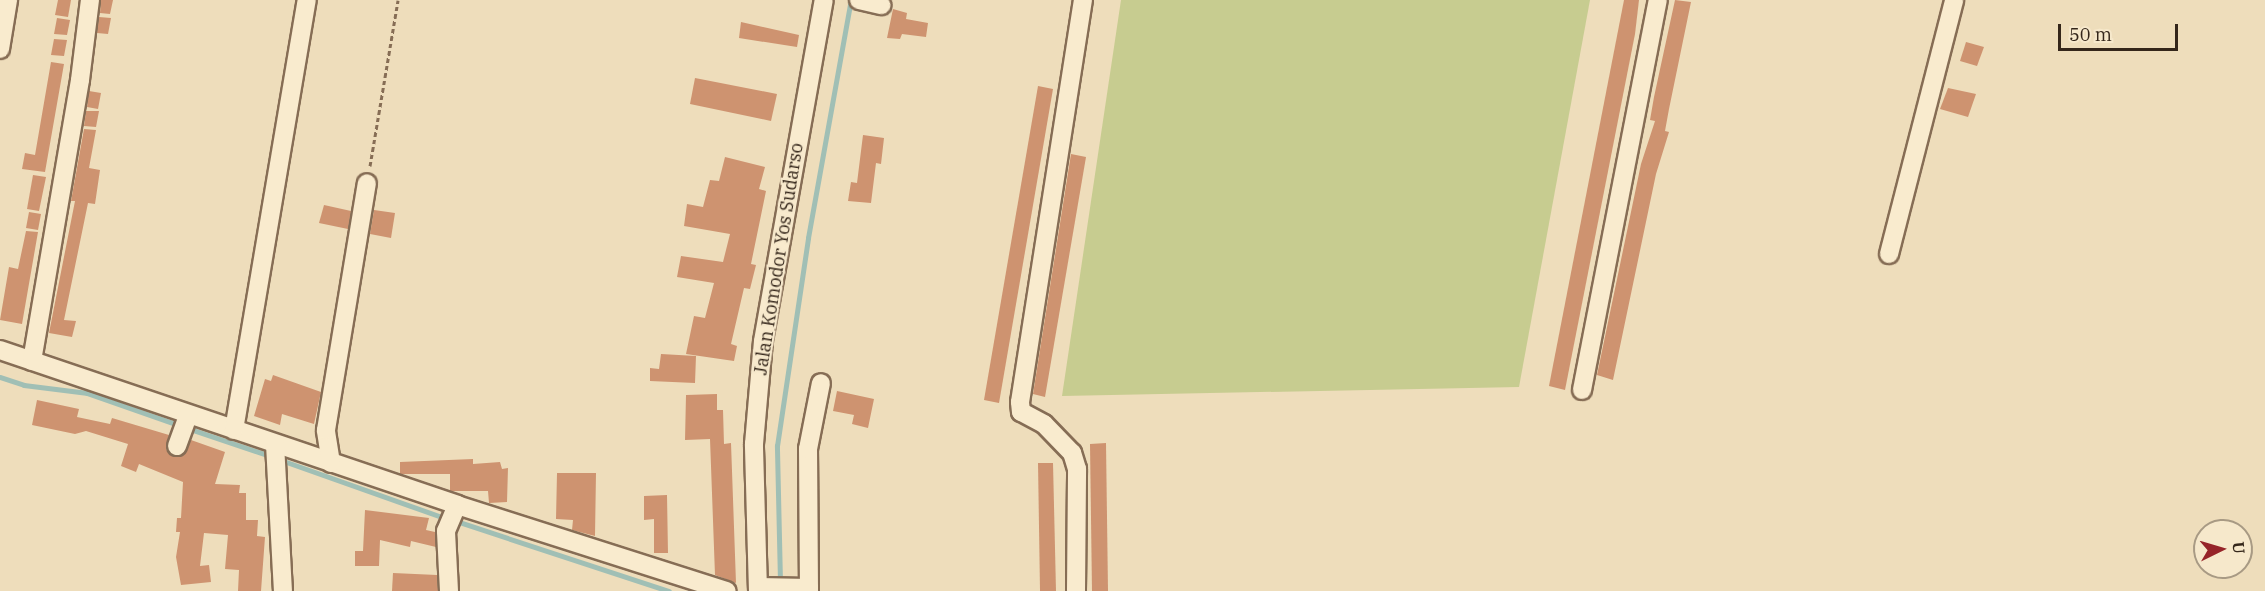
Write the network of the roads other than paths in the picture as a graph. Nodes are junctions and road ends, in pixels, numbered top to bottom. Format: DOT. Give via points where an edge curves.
graph roads {
  1 [pos="8,0"];
  2 [pos="90,0"];
  3 [pos="307,0"];
  4 [pos="824,0"];
  5 [pos="861,0"];
  6 [pos="1083,0"];
  7 [pos="1658,0"];
  8 [pos="1954,0"];
  9 [pos="880,5"];
  10 [pos="0,49"];
  11 [pos="367,183"];
  12 [pos="1889,254"];
  13 [pos="0,350"];
  14 [pos="32,361"];
  15 [pos="821,383"];
  16 [pos="1582,390"];
  17 [pos="234,430"];
  18 [pos="275,446"];
  19 [pos="331,463"];
  20 [pos="452,515"];
  21 [pos="762,589"];
  22 [pos="806,589"];
  23 [pos="283,591"];
  24 [pos="450,591"];
  25 [pos="727,591"];
  26 [pos="1076,591"];
  1 -- 10 [label="street"];
  2 -- 14 [label="street"];
  3 -- 17 [label="street"];
  4 -- 21 [label="street, Jalan Komodor Yos Sudarso" via="763,341 754,444"];
  5 -- 9 [label="street"];
  6 -- 26 [label="street" via="1020,402 1021,412 1044,424 1072,453 1077,469"];
  7 -- 16 [label="street"];
  8 -- 12 [label="street"];
  11 -- 19 [label="street" via="326,430"];
  13 -- 14 [label="street"];
  14 -- 17 [label="street" via="183,429"];
  15 -- 22 [label="street" via="808,448"];
  17 -- 18 [label="street"];
  18 -- 19 [label="street"];
  18 -- 23 [label="street"];
  19 -- 20 [label="street"];
  20 -- 24 [label="street"];
  20 -- 25 [label="street"];
  21 -- 22 [label="street"];
}
